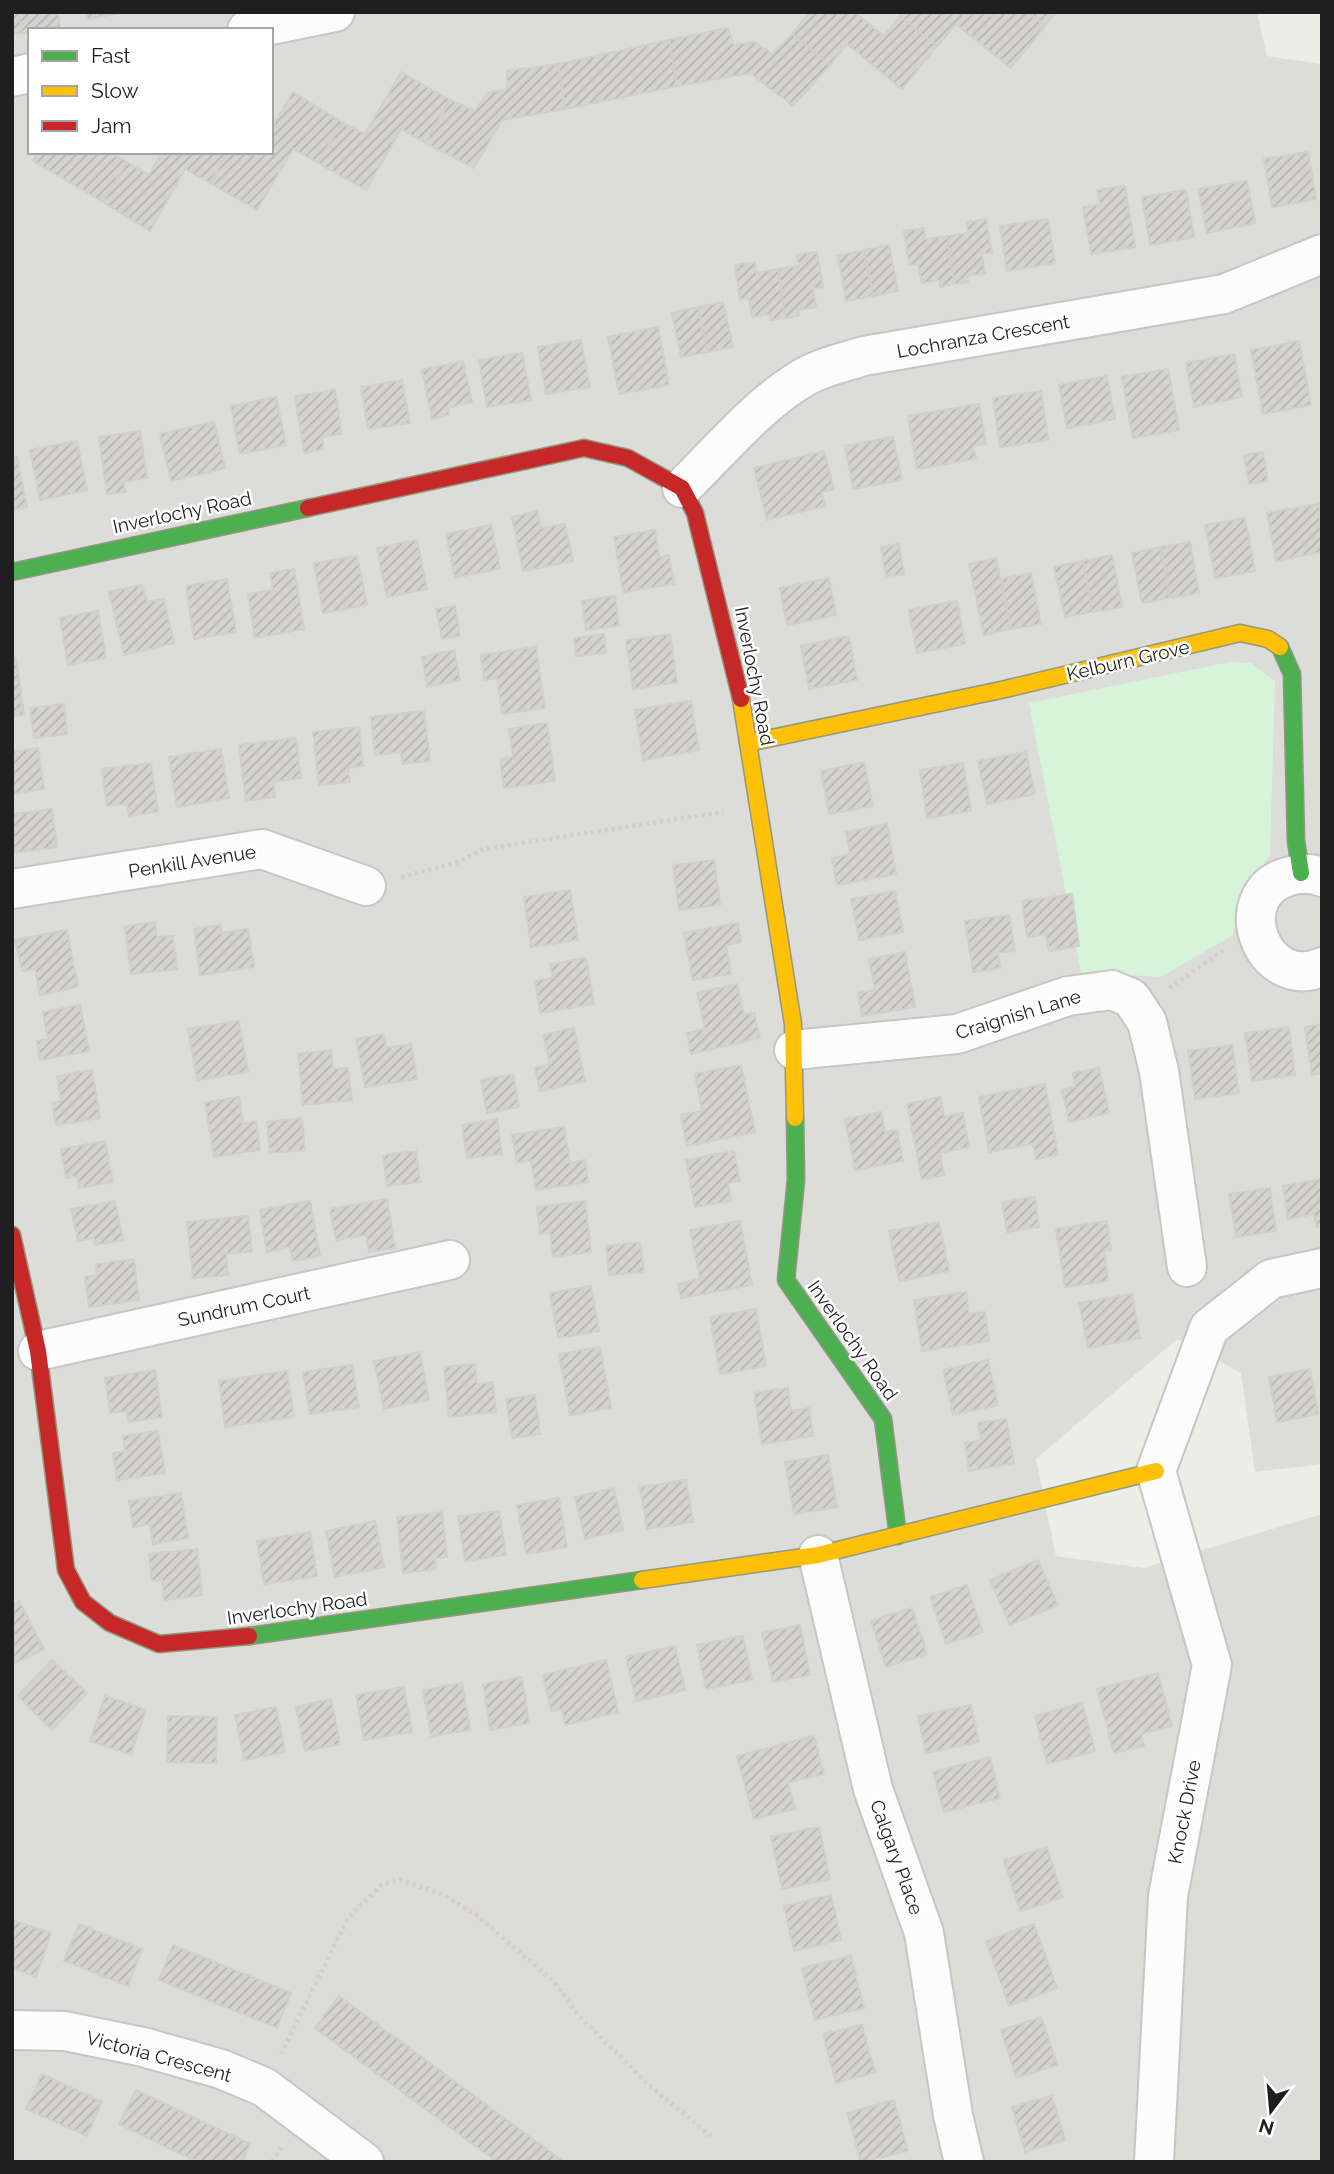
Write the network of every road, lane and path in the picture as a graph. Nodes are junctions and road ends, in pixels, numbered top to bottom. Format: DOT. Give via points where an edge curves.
graph roads {
  1 [pos="335,12"];
  2 [pos="257,28"];
  3 [pos="1322,254"];
  4 [pos="682,488"];
  5 [pos="12,572"];
  6 [pos="748,743"];
  7 [pos="759,807"];
  8 [pos="1312,875"];
  9 [pos="366,886"];
  10 [pos="12,889"];
  11 [pos="1255,929"];
  12 [pos="1322,967"];
  13 [pos="1138,1009"];
  14 [pos="794,1051"];
  15 [pos="12,1235"];
  16 [pos="450,1260"];
  17 [pos="1186,1267"];
  18 [pos="1322,1268"];
  19 [pos="38,1351"];
  20 [pos="1156,1472"];
  21 [pos="898,1536"];
  22 [pos="817,1555"];
  23 [pos="12,2030"];
  24 [pos="264,2087"];
  25 [pos="711,2136"];
  26 [pos="364,2162"];
  27 [pos="964,2162"];
  28 [pos="1154,2162"];
  1 -- 2 [label="street"];
  3 -- 4 [label="street, Lochranza Crescent" via="1224,294 864,356 826,367 774,399"];
  4 -- 5 [label="street, Inverlochy Road" via="628,458 584,447"];
  4 -- 6 [label="street, Inverlochy Road" via="704,540"];
  6 -- 7 [label="street, Inverlochy Road"];
  6 -- 8 [label="street, Kelburn Grove" via="1240,633 1265,636 1287,653 1292,674 1296,841"];
  7 -- 9 [label="path" via="484,849 456,863"];
  7 -- 14 [label="street, Inverlochy Road"];
  8 -- 11 [label="street, Kelburn Grove" via="1279,881 1261,897"];
  9 -- 10 [label="street, Penkill Avenue" via="262,849"];
  11 -- 12 [label="street" via="1260,945 1284,967 1299,971"];
  11 -- 13 [label="path"];
  13 -- 14 [label="street, Craignish Lane" via="1131,998 1112,990 1068,996 957,1034"];
  13 -- 17 [label="street" via="1147,1022 1159,1071"];
  14 -- 21 [label="street, Inverlochy Road" via="796,1180 786,1280 883,1419"];
  15 -- 19 [label="street, Inverlochy Road"];
  16 -- 19 [label="street, Sundrum Court"];
  18 -- 20 [label="street" via="1271,1279 1209,1328"];
  19 -- 22 [label="street, Inverlochy Road" via="66,1570 83,1602 110,1623 159,1644 204,1642"];
  20 -- 21 [label="street, Inverlochy Road"];
  20 -- 28 [label="street, Knock Drive" via="1212,1665 1168,1896"];
  21 -- 22 [label="street, Inverlochy Road"];
  22 -- 27 [label="street, Calgary Place" via="873,1789 924,1933"];
  23 -- 24 [label="street, Victoria Crescent" via="65,2031 143,2047 221,2069"];
  24 -- 25 [label="path" via="348,1918 381,1885 400,1880 442,1894 476,1915 553,1981 581,2018 649,2085"];
  24 -- 26 [label="street, Victoria Crescent"];
}
